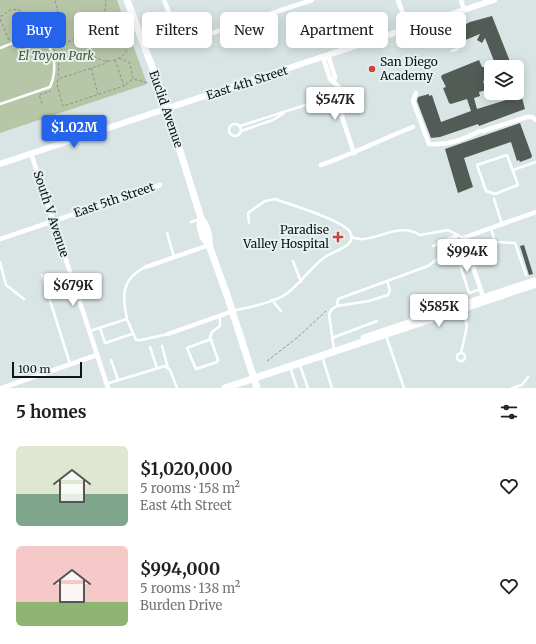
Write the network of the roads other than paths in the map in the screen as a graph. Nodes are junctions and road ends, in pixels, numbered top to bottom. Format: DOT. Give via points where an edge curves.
graph roads {
  1 [pos="127,0"];
  2 [pos="164,0"];
  3 [pos="312,0"];
  4 [pos="398,0"];
  5 [pos="461,0"];
  6 [pos="494,0"];
  7 [pos="464,10"];
  8 [pos="402,12"];
  9 [pos="458,12"];
  10 [pos="396,32"];
  11 [pos="0,48"];
  12 [pos="458,49"];
  13 [pos="452,51"];
  14 [pos="326,56"];
  15 [pos="416,93"];
  16 [pos="341,94"];
  17 [pos="0,104"];
  18 [pos="167,110"];
  19 [pos="288,112"];
  20 [pos="231,119"];
  21 [pos="536,120"];
  22 [pos="233,124"];
  23 [pos="240,126"];
  24 [pos="413,127"];
  25 [pos="241,131"];
  26 [pos="31,153"];
  27 [pos="354,153"];
  28 [pos="536,162"];
  29 [pos="0,164"];
  30 [pos="321,165"];
  31 [pos="513,170"];
  32 [pos="160,185"];
  33 [pos="494,199"];
  34 [pos="536,212"];
  35 [pos="201,218"];
  36 [pos="53,221"];
  37 [pos="191,222"];
  38 [pos="249,223"];
  39 [pos="502,224"];
  40 [pos="491,228"];
  41 [pos="167,233"];
  42 [pos="458,235"];
  43 [pos="351,237"];
  44 [pos="463,238"];
  45 [pos="0,239"];
  46 [pos="495,242"];
  47 [pos="209,245"];
  48 [pos="433,246"];
  49 [pos="467,250"];
  50 [pos="456,252"];
  51 [pos="441,256"];
  52 [pos="174,257"];
  53 [pos="292,261"];
  54 [pos="0,262"];
  55 [pos="472,263"];
  56 [pos="146,266"];
  57 [pos="461,267"];
  58 [pos="42,275"];
  59 [pos="526,275"];
  60 [pos="536,280"];
  61 [pos="387,281"];
  62 [pos="301,282"];
  63 [pos="536,284"];
  64 [pos="481,289"];
  65 [pos="24,298"];
  66 [pos="484,299"];
  67 [pos="272,300"];
  68 [pos="337,306"];
  69 [pos="462,310"];
  70 [pos="233,311"];
  71 [pos="281,311"];
  72 [pos="220,316"];
  73 [pos="127,319"];
  74 [pos="377,321"];
  75 [pos="100,328"];
  76 [pos="89,331"];
  77 [pos="132,334"];
  78 [pos="168,334"];
  79 [pos="386,335"];
  80 [pos="332,338"];
  81 [pos="211,339"];
  82 [pos="162,346"];
  83 [pos="150,347"];
  84 [pos="334,351"];
  85 [pos="462,353"];
  86 [pos="321,355"];
  87 [pos="97,356"];
  88 [pos="111,360"];
  89 [pos="299,363"];
  90 [pos="70,364"];
  91 [pos="290,366"];
  92 [pos="157,368"];
  93 [pos="168,368"];
  94 [pos="528,377"];
  95 [pos="254,378"];
  96 [pos="118,380"];
  97 [pos="107,386"];
  98 [pos="229,387"];
  99 [pos="2,388"];
  100 [pos="176,388"];
  101 [pos="257,388"];
  102 [pos="297,388"];
  103 [pos="308,388"];
  104 [pos="332,388"];
  105 [pos="404,388"];
  106 [pos="512,388"];
  1 -- 18 [label="main road, Euclid Avenue"];
  2 -- 3 [label="street" via="178,38 190,41"];
  4 -- 8 [label="street"];
  5 -- 7 [label="street"];
  6 -- 7 [label="street, East 4th Street"];
  7 -- 9 [label="street, East 4th Street"];
  10 -- 14 [label="street, East 4th Street"];
  11 -- 17 [label="lane" via="31,37 41,40 50,48 55,64 55,77 50,87"];
  12 -- 13 [label="lane"];
  14 -- 16 [label="street" via="330,79 334,81"];
  14 -- 18 [label="street, East 4th Street"];
  15 -- 21 [label="street" via="413,101 429,144 454,142 527,117"];
  16 -- 19 [label="lane"];
  16 -- 27 [label="street" via="342,118"];
  18 -- 26 [label="street, East 4th Street"];
  18 -- 35 [label="main road, Euclid Avenue"];
  19 -- 23 [label="lane"];
  19 -- 25 [label="lane"];
  20 -- 22 [label="lane"];
  22 -- 23 [label="lane"];
  22 -- 25 [label="lane" via="229,130 232,135 238,135"];
  23 -- 25 [label="lane"];
  24 -- 27 [label="street"];
  26 -- 29 [label="street, East 4th Street"];
  26 -- 36 [label="street, South V Avenue"];
  27 -- 30 [label="street"];
  28 -- 31 [label="lane"];
  31 -- 31 [label="lane" via="507,155 477,165 486,191 490,194 518,185"];
  32 -- 36 [label="street, East 5th Street"];
  33 -- 39 [label="lane"];
  34 -- 39 [label="street"];
  35 -- 37 [label="lane"];
  35 -- 47 [label="main road, Euclid Avenue" via="209,235"];
  36 -- 45 [label="street, East 5th Street"];
  36 -- 76 [label="street, South V Avenue"];
  38 -- 43 [label="lane" via="248,213 265,201 275,199 335,222 350,232"];
  39 -- 40 [label="street"];
  40 -- 44 [label="street"];
  40 -- 46 [label="lane"];
  41 -- 52 [label="lane"];
  42 -- 43 [label="lane" via="448,230 420,235 414,231 395,230 362,240"];
  42 -- 44 [label="lane"];
  42 -- 48 [label="lane"];
  42 -- 51 [label="lane"];
  43 -- 62 [label="lane" via="344,248 328,254 317,262"];
  44 -- 49 [label="street"];
  46 -- 49 [label="lane"];
  46 -- 59 [label="lane" via="515,243"];
  47 -- 52 [label="street"];
  47 -- 70 [label="main road, Euclid Avenue"];
  49 -- 50 [label="lane"];
  49 -- 55 [label="street"];
  50 -- 51 [label="lane"];
  50 -- 57 [label="lane"];
  51 -- 61 [label="lane" via="428,266"];
  52 -- 56 [label="street"];
  53 -- 62 [label="lane"];
  54 -- 65 [label="lane" via="6,285"];
  55 -- 57 [label="lane"];
  55 -- 64 [label="street"];
  56 -- 73 [label="lane" via="135,273 125,289 123,296"];
  57 -- 64 [label="lane" via="469,293"];
  58 -- 90 [label="lane"];
  60 -- 66 [label="main road"];
  61 -- 68 [label="lane" via="338,299"];
  61 -- 68 [label="lane" via="390,290 388,295 369,302"];
  62 -- 67 [label="lane" via="283,296"];
  63 -- 66 [label="main road"];
  64 -- 66 [label="street"];
  66 -- 69 [label="main road"];
  66 -- 84 [label="main road" via="375,333"];
  67 -- 70 [label="lane"];
  67 -- 71 [label="lane"];
  68 -- 80 [label="lane" via="329,314"];
  69 -- 79 [label="main road"];
  69 -- 85 [label="lane" via="467,326"];
  70 -- 72 [label="street"];
  70 -- 95 [label="main road, Euclid Avenue"];
  72 -- 78 [label="street"];
  72 -- 81 [label="lane" via="220,326 212,332"];
  73 -- 75 [label="lane"];
  73 -- 77 [label="lane"];
  74 -- 80 [label="lane"];
  75 -- 76 [label="lane"];
  75 -- 77 [label="lane" via="105,343"];
  76 -- 87 [label="street, South V Avenue"];
  77 -- 78 [label="lane" via="136,340"];
  79 -- 84 [label="main road"];
  79 -- 105 [label="lane"];
  80 -- 84 [label="lane"];
  81 -- 81 [label="lane" via="217,362 196,369 187,348"];
  82 -- 93 [label="lane"];
  83 -- 92 [label="lane"];
  84 -- 86 [label="main road"];
  86 -- 89 [label="main road"];
  86 -- 104 [label="lane"];
  87 -- 90 [label="street"];
  87 -- 97 [label="street, South V Avenue"];
  88 -- 96 [label="lane"];
  89 -- 91 [label="main road"];
  89 -- 103 [label="lane"];
  90 -- 99 [label="street"];
  91 -- 95 [label="main road"];
  91 -- 102 [label="lane"];
  92 -- 93 [label="lane"];
  92 -- 96 [label="lane"];
  93 -- 100 [label="lane"];
  94 -- 106 [label="lane" via="522,385"];
  95 -- 98 [label="main road"];
  95 -- 101 [label="main road, Euclid Avenue"];
  96 -- 97 [label="lane"];
}
